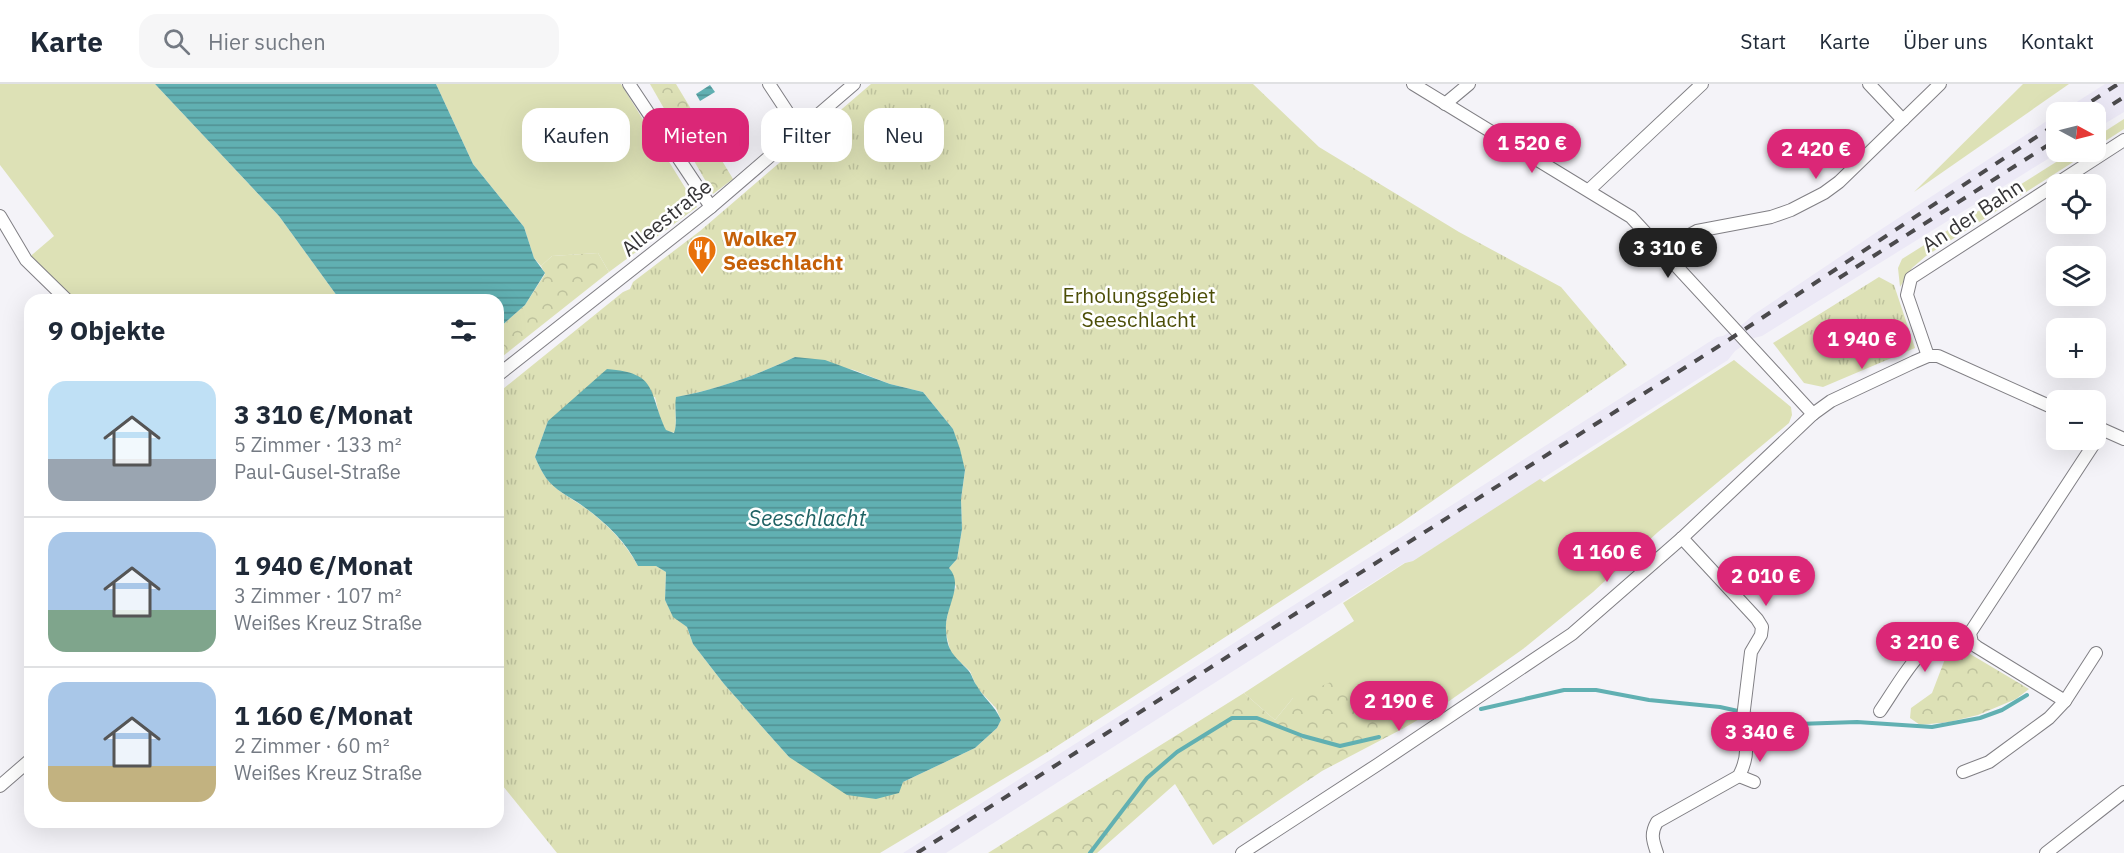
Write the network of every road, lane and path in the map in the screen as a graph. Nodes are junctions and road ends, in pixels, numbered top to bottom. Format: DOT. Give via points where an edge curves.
graph roads {
  1 [pos="629,84"];
  2 [pos="769,84"];
  3 [pos="854,84"];
  4 [pos="1413,84"];
  5 [pos="1469,84"];
  6 [pos="1702,84"];
  7 [pos="1869,84"];
  8 [pos="1940,84"];
  9 [pos="1445,104"];
  10 [pos="785,108"];
  11 [pos="826,108"];
  12 [pos="1903,120"];
  13 [pos="2124,140"];
  14 [pos="764,162"];
  15 [pos="1589,190"];
  16 [pos="711,207"];
  17 [pos="0,216"];
  18 [pos="1662,250"];
  19 [pos="61,294"];
  20 [pos="1928,356"];
  21 [pos="504,370"];
  22 [pos="2046,405"];
  23 [pos="1813,414"];
  24 [pos="2106,431"];
  25 [pos="2124,439"];
  26 [pos="2085,450"];
  27 [pos="1682,538"];
  28 [pos="1970,633"];
  29 [pos="2096,653"];
  30 [pos="2065,701"];
  31 [pos="1880,711"];
  32 [pos="24,765"];
  33 [pos="1964,772"];
  34 [pos="1739,776"];
  35 [pos="1754,782"];
  36 [pos="0,786"];
  37 [pos="2124,792"];
  38 [pos="1242,853"];
  39 [pos="1658,853"];
  40 [pos="2046,853"];
  1 -- 16 [label="street"];
  2 -- 10 [label="street"];
  3 -- 11 [label="street, Alleestraße"];
  4 -- 9 [label="street"];
  5 -- 9 [label="street"];
  6 -- 15 [label="street"];
  7 -- 12 [label="street"];
  8 -- 12 [label="street"];
  9 -- 15 [label="street"];
  12 -- 18 [label="street" via="1839,182 1808,203 1771,217 1697,231"];
  13 -- 20 [label="street, An der Bahn" via="1911,278 1907,295"];
  14 -- 16 [label="street, Alleestraße"];
  15 -- 18 [label="street" via="1630,217"];
  16 -- 21 [label="street, Alleestraße"];
  17 -- 19 [label="street" via="26,260"];
  18 -- 23 [label="street"];
  20 -- 22 [label="street" via="1938,356"];
  20 -- 23 [label="street" via="1831,401"];
  23 -- 27 [label="street"];
  24 -- 25 [label="street"];
  26 -- 28 [label="street"];
  27 -- 34 [label="street" via="1762,627 1751,652 1741,734 1746,753"];
  27 -- 38 [label="street" via="1572,634"];
  28 -- 30 [label="street" via="1977,647"];
  28 -- 31 [label="street" via="1947,636 1931,644"];
  29 -- 30 [label="street"];
  30 -- 33 [label="street" via="2049,718 1989,762"];
  32 -- 36 [label="street"];
  34 -- 35 [label="street"];
  34 -- 39 [label="street" via="1656,822 1652,838"];
  37 -- 40 [label="street"];
}
